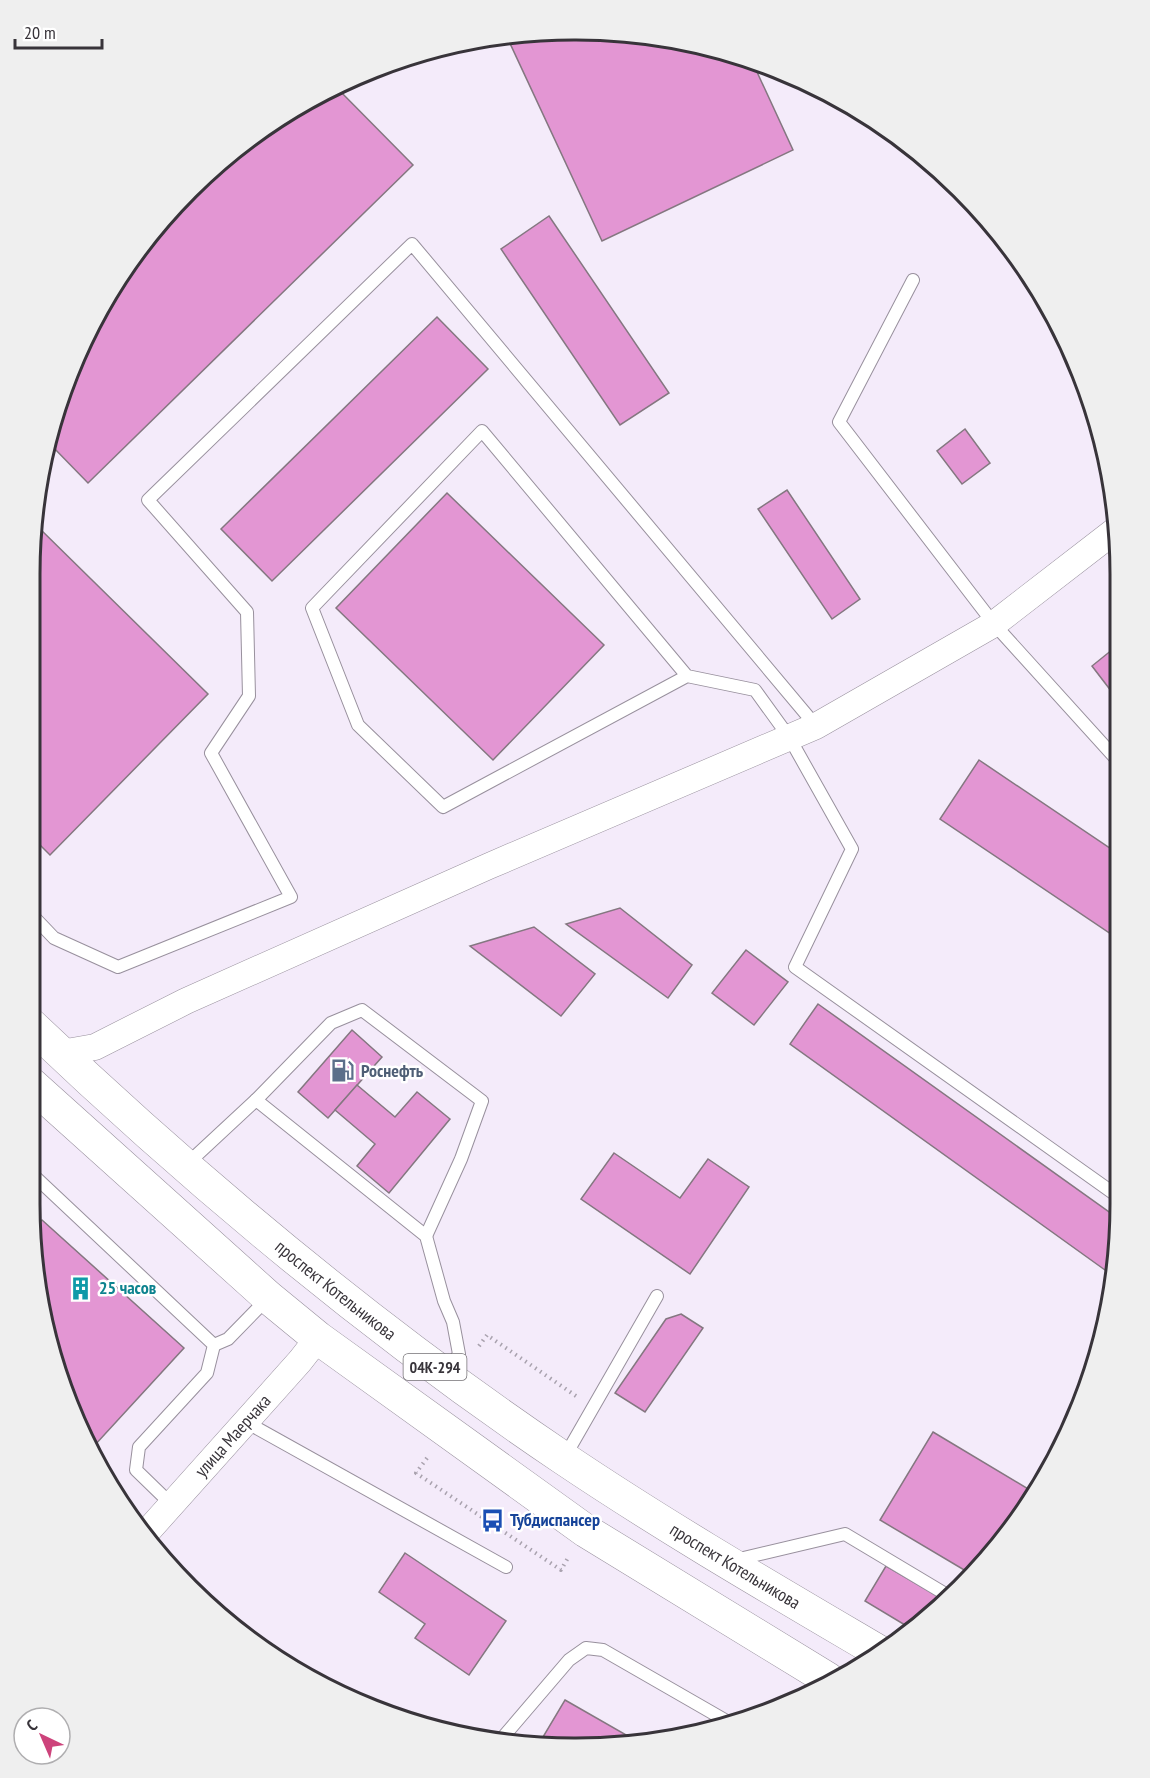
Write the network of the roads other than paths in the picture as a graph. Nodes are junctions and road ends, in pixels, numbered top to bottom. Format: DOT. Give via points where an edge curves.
graph roads {
  1 [pos="913,280"];
  2 [pos="1108,536"];
  3 [pos="994,624"];
  4 [pos="687,676"];
  5 [pos="816,726"];
  6 [pos="789,737"];
  7 [pos="1110,752"];
  8 [pos="40,923"];
  9 [pos="40,1033"];
  10 [pos="61,1053"];
  11 [pos="40,1092"];
  12 [pos="256,1100"];
  13 [pos="184,1167"];
  14 [pos="40,1181"];
  15 [pos="1110,1191"];
  16 [pos="426,1236"];
  17 [pos="657,1296"];
  18 [pos="268,1298"];
  19 [pos="318,1338"];
  20 [pos="214,1345"];
  21 [pos="445,1374"];
  22 [pos="244,1421"];
  23 [pos="564,1458"];
  24 [pos="171,1504"];
  25 [pos="151,1528"];
  26 [pos="726,1562"];
  27 [pos="506,1567"];
  28 [pos="941,1592"];
  29 [pos="871,1647"];
  30 [pos="823,1676"];
  31 [pos="720,1717"];
  32 [pos="506,1733"];
  1 -- 3 [label="lane" via="839,422"];
  2 -- 3 [label="street"];
  3 -- 5 [label="street"];
  3 -- 7 [label="lane"];
  4 -- 4 [label="lane" via="482,431 312,608 358,725 443,807"];
  4 -- 6 [label="lane" via="755,690"];
  5 -- 6 [label="street"];
  5 -- 8 [label="lane" via="412,243 148,500 246,612 249,696 211,753 291,897 118,967 54,938"];
  6 -- 10 [label="street" via="186,1001 95,1047"];
  6 -- 15 [label="lane" via="852,849 795,967"];
  9 -- 10 [label="highway, проспект Котельникова / 04К-294"];
  10 -- 13 [label="highway, проспект Котельникова / 04К-294"];
  11 -- 18 [label="highway, 04К-294"];
  12 -- 13 [label="lane"];
  12 -- 16 [label="lane"];
  12 -- 16 [label="lane" via="331,1023 362,1010 482,1101"];
  13 -- 21 [label="highway, проспект Котельникова / 04К-294" via="311,1273"];
  14 -- 20 [label="lane"];
  16 -- 21 [label="lane" via="459,1354"];
  17 -- 23 [label="lane"];
  18 -- 19 [label="highway, 04К-294"];
  18 -- 20 [label="lane" via="228,1339"];
  19 -- 22 [label="street, улица Маерчака"];
  19 -- 30 [label="highway, 04К-294" via="586,1531"];
  20 -- 24 [label="lane" via="207,1373 139,1447 136,1470"];
  21 -- 23 [label="highway, проспект Котельникова / 04К-294"];
  22 -- 24 [label="street, улица Маерчака"];
  22 -- 27 [label="lane"];
  23 -- 26 [label="highway, проспект Котельникова / 04К-294"];
  24 -- 25 [label="street, улица Маерчака"];
  26 -- 28 [label="lane" via="845,1534"];
  26 -- 29 [label="highway, проспект Котельникова / 04К-294"];
  31 -- 32 [label="lane" via="603,1650 586,1648 569,1660"];
}
